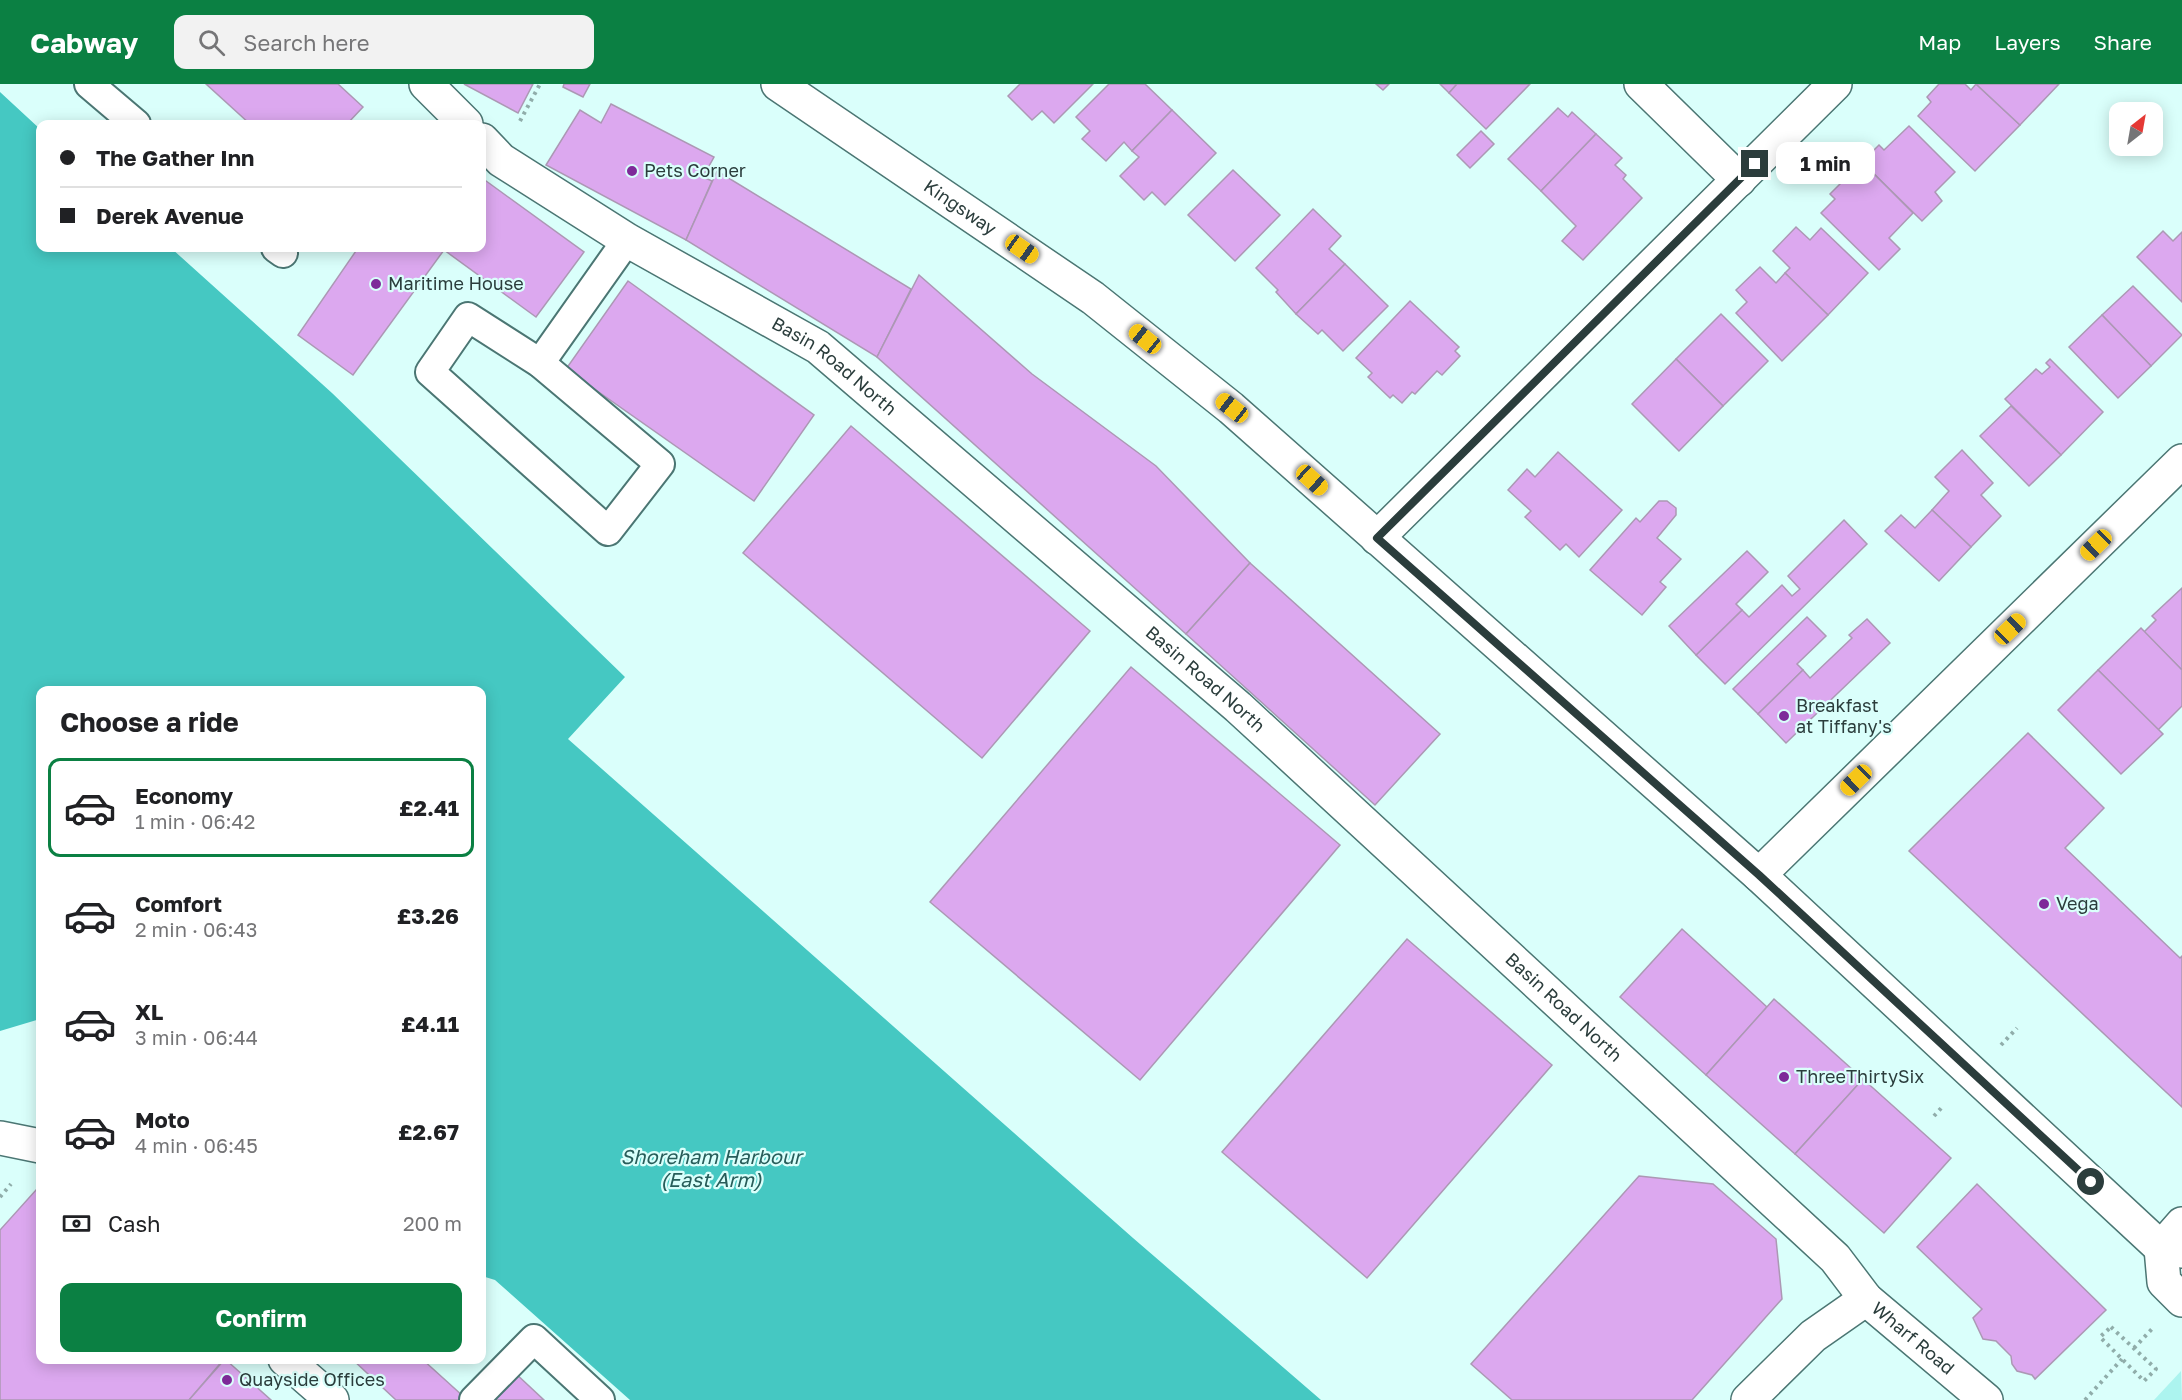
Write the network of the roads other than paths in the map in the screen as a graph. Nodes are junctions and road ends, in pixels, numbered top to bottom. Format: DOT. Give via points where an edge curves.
graph roads {
  1 [pos="89,84"];
  2 [pos="426,84"];
  3 [pos="778,84"];
  4 [pos="1641,84"];
  5 [pos="1835,84"];
  6 [pos="131,120"];
  7 [pos="462,120"];
  8 [pos="486,144"];
  9 [pos="1739,180"];
  10 [pos="627,240"];
  11 [pos="540,363"];
  12 [pos="2182,461"];
  13 [pos="1377,538"];
  14 [pos="1759,875"];
  15 [pos="0,1138"];
  16 [pos="36,1145"];
  17 [pos="2175,1241"];
  18 [pos="1866,1299"];
  19 [pos="2182,1300"];
  20 [pos="291,1364"];
  21 [pos="332,1400"];
  22 [pos="474,1400"];
  23 [pos="600,1400"];
  24 [pos="1748,1400"];
  25 [pos="1986,1400"];
  1 -- 6 [label="lane"];
  2 -- 7 [label="street"];
  3 -- 13 [label="street, Kingsway" via="1093,298 1232,408"];
  4 -- 9 [label="street"];
  5 -- 9 [label="street"];
  8 -- 10 [label="street, Basin Road North" via="501,160"];
  9 -- 13 [label="street"];
  10 -- 11 [label="lane"];
  10 -- 18 [label="street, Basin Road North" via="818,346 1239,708 1835,1258"];
  11 -- 11 [label="lane" via="468,317 430,372 608,531 660,464"];
  12 -- 14 [label="street"];
  13 -- 14 [label="street, Kingsway"];
  14 -- 17 [label="street, Kingsway"];
  15 -- 16 [label="street"];
  17 -- 19 [label="street, Kingsway" via="2164,1282"];
  18 -- 24 [label="street" via="1813,1336"];
  18 -- 25 [label="street, Wharf Road"];
  20 -- 21 [label="street"];
  22 -- 23 [label="lane" via="534,1340"];
}
